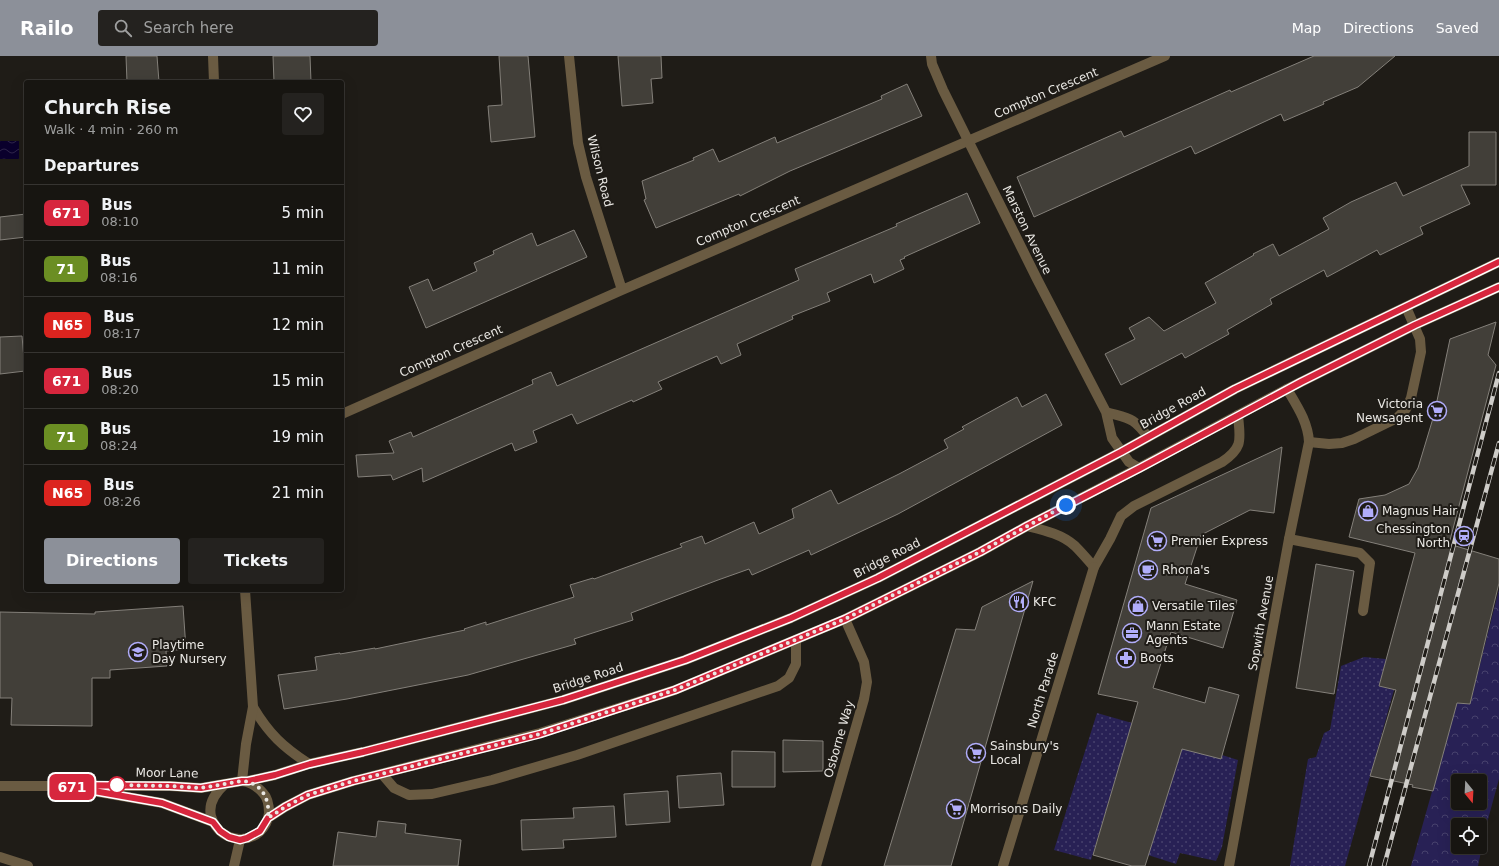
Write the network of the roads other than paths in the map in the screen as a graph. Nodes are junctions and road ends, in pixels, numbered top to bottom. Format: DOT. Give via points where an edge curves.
graph roads {
  1 [pos="213,56"];
  2 [pos="569,56"];
  3 [pos="931,56"];
  4 [pos="1165,56"];
  5 [pos="214,80"];
  6 [pos="968,140"];
  7 [pos="1499,262"];
  8 [pos="1499,287"];
  9 [pos="622,290"];
  10 [pos="1406,307"];
  11 [pos="1415,325"];
  12 [pos="1287,390"];
  13 [pos="1106,412"];
  14 [pos="344,413"];
  15 [pos="1238,415"];
  16 [pos="1148,437"];
  17 [pos="1309,442"];
  18 [pos="1121,452"];
  19 [pos="1140,468"];
  20 [pos="1027,526"];
  21 [pos="1289,538"];
  22 [pos="1094,566"];
  23 [pos="245,592"];
  24 [pos="1363,611"];
  25 [pos="845,619"];
  26 [pos="796,640"];
  27 [pos="253,707"];
  28 [pos="310,764"];
  29 [pos="382,774"];
  30 [pos="245,781"];
  31 [pos="226,784"];
  32 [pos="60,785"];
  33 [pos="0,786"];
  34 [pos="268,818"];
  35 [pos="213,822"];
  36 [pos="240,840"];
  37 [pos="0,857"];
  38 [pos="28,866"];
  39 [pos="234,866"];
  40 [pos="816,866"];
  41 [pos="1003,866"];
  42 [pos="1229,866"];
  1 -- 5 [label="street"];
  2 -- 9 [label="street, Wilson Road" via="578,143 584,170"];
  3 -- 6 [label="street, Marston Avenue" via="943,90"];
  4 -- 6 [label="street, Compton Crescent"];
  6 -- 9 [label="street, Compton Crescent"];
  6 -- 13 [label="street, Marston Avenue"];
  7 -- 10 [label="street, Bridge Road"];
  8 -- 11 [label="street"];
  9 -- 14 [label="street, Compton Crescent"];
  10 -- 11 [label="street"];
  10 -- 16 [label="street, Bridge Road" via="1235,389"];
  11 -- 12 [label="street"];
  11 -- 17 [label="street" via="1421,352 1411,398 1406,409 1397,418 1354,439 1329,444"];
  12 -- 15 [label="street"];
  12 -- 17 [label="street, Sopwith Avenue" via="1305,421"];
  13 -- 16 [label="street" via="1132,419"];
  13 -- 18 [label="street, Marston Avenue" via="1112,438"];
  15 -- 19 [label="street"];
  15 -- 22 [label="street, North Parade" via="1240,438 1232,456 1134,506 1121,516"];
  16 -- 18 [label="street, Bridge Road"];
  17 -- 21 [label="street, Sopwith Avenue"];
  18 -- 19 [label="street, Marston Avenue" via="1129,462"];
  18 -- 28 [label="street, Bridge Road" via="878,578 791,618 685,660 563,700"];
  19 -- 20 [label="street"];
  20 -- 22 [label="street" via="1062,537 1074,545"];
  20 -- 25 [label="street"];
  21 -- 24 [label="street" via="1360,553 1370,563"];
  21 -- 42 [label="street, Sopwith Avenue"];
  22 -- 41 [label="street, North Parade"];
  23 -- 27 [label="street"];
  25 -- 26 [label="street"];
  25 -- 40 [label="street, Osborne Way" via="864,662 867,682"];
  26 -- 29 [label="street" via="668,692 540,734"];
  26 -- 29 [label="street" via="796,664 789,678 778,686 577,755 492,780 432,794 409,795 394,788"];
  27 -- 28 [label="street" via="264,726 277,740"];
  27 -- 30 [label="street" via="246,744"];
  28 -- 30 [label="street, Bridge Road"];
  29 -- 34 [label="street" via="308,795"];
  30 -- 31 [label="street"];
  30 -- 34 [label="street" via="258,787 266,796"];
  31 -- 32 [label="street, Moor Lane" via="201,788"];
  31 -- 35 [label="street" via="217,791 212,801 210,812"];
  32 -- 33 [label="street, Moor Lane"];
  32 -- 35 [label="street, Moor Lane" via="162,803"];
  34 -- 36 [label="street" via="254,836"];
  35 -- 36 [label="street" via="224,834"];
  36 -- 39 [label="street"];
  37 -- 38 [label="street"];
}
